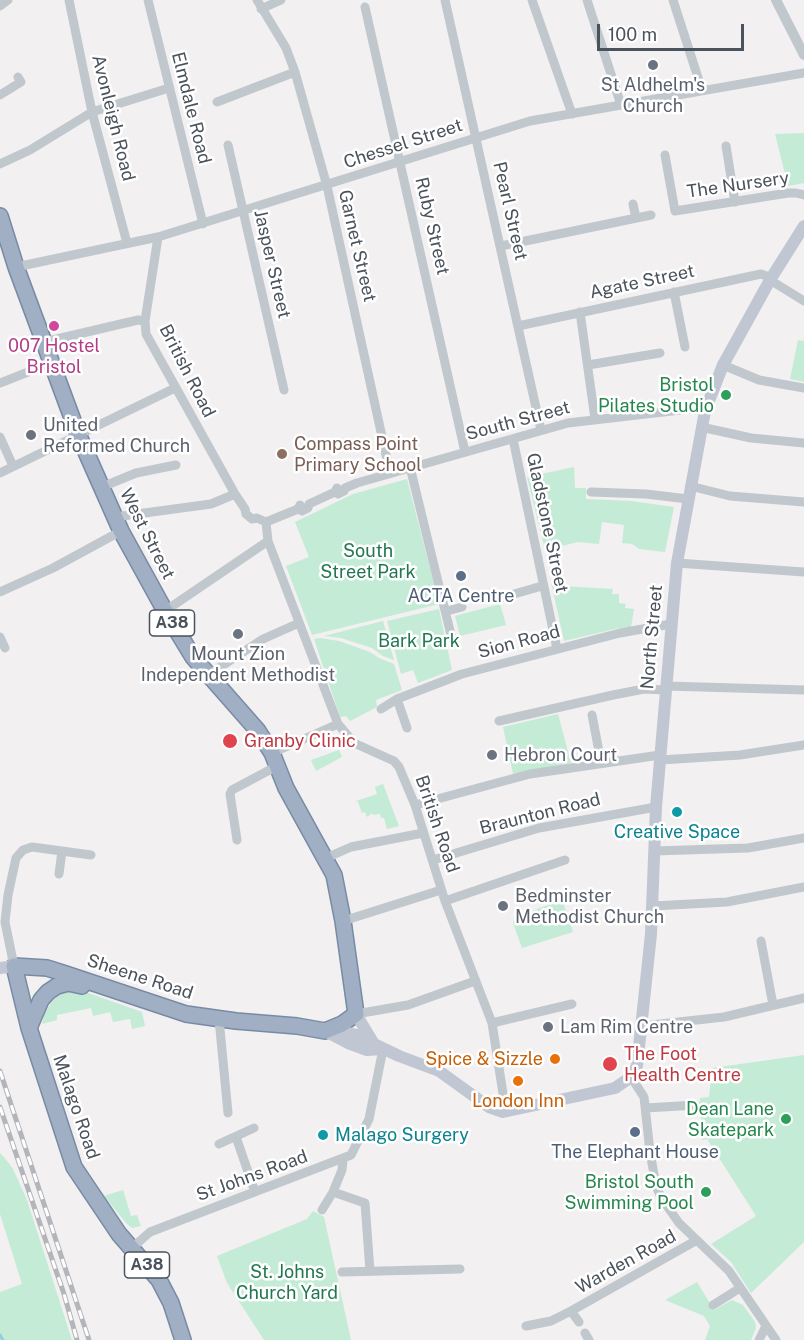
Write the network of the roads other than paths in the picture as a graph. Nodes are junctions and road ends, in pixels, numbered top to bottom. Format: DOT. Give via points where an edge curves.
graph roads {
  1 [pos="8,0"];
  2 [pos="69,0"];
  3 [pos="148,0"];
  4 [pos="281,0"];
  5 [pos="445,0"];
  6 [pos="532,0"];
  7 [pos="586,0"];
  8 [pos="674,0"];
  9 [pos="776,0"];
  10 [pos="259,4"];
  11 [pos="0,6"];
  12 [pos="365,7"];
  13 [pos="804,55"];
  14 [pos="295,72"];
  15 [pos="804,74"];
  16 [pos="18,77"];
  17 [pos="169,88"];
  18 [pos="702,90"];
  19 [pos="2,98"];
  20 [pos="217,102"];
  21 [pos="621,105"];
  22 [pos="92,112"];
  23 [pos="572,114"];
  24 [pos="477,138"];
  25 [pos="228,145"];
  26 [pos="726,146"];
  27 [pos="665,155"];
  28 [pos="401,162"];
  29 [pos="0,164"];
  30 [pos="327,186"];
  31 [pos="804,195"];
  32 [pos="735,202"];
  33 [pos="633,204"];
  34 [pos="244,212"];
  35 [pos="651,215"];
  36 [pos="0,216"];
  37 [pos="636,218"];
  38 [pos="203,224"];
  39 [pos="804,226"];
  40 [pos="158,237"];
  41 [pos="127,243"];
  42 [pos="4,244"];
  43 [pos="501,246"];
  44 [pos="16,267"];
  45 [pos="771,279"];
  46 [pos="674,292"];
  47 [pos="804,301"];
  48 [pos="580,312"];
  49 [pos="145,321"];
  50 [pos="518,326"];
  51 [pos="44,342"];
  52 [pos="685,347"];
  53 [pos="660,353"];
  54 [pos="51,363"];
  55 [pos="588,365"];
  56 [pos="723,365"];
  57 [pos="0,383"];
  58 [pos="175,388"];
  59 [pos="804,388"];
  60 [pos="284,390"];
  61 [pos="705,411"];
  62 [pos="595,419"];
  63 [pos="701,427"];
  64 [pos="541,430"];
  65 [pos="78,434"];
  66 [pos="0,437"];
  67 [pos="513,439"];
  68 [pos="804,443"];
  69 [pos="465,452"];
  70 [pos="176,465"];
  71 [pos="14,466"];
  72 [pos="410,467"];
  73 [pos="0,472"];
  74 [pos="390,473"];
  75 [pos="102,488"];
  76 [pos="591,492"];
  77 [pos="689,493"];
  78 [pos="235,494"];
  79 [pos="804,502"];
  80 [pos="266,522"];
  81 [pos="118,524"];
  82 [pos="268,541"];
  83 [pos="677,563"];
  84 [pos="804,572"];
  85 [pos="542,586"];
  86 [pos="0,592"];
  87 [pos="500,598"];
  88 [pos="462,607"];
  89 [pos="165,610"];
  90 [pos="447,611"];
  91 [pos="299,623"];
  92 [pos="671,624"];
  93 [pos="451,635"];
  94 [pos="0,638"];
  95 [pos="5,648"];
  96 [pos="556,649"];
  97 [pos="208,675"];
  98 [pos="665,688"];
  99 [pos="804,690"];
  100 [pos="397,699"];
  101 [pos="381,709"];
  102 [pos="592,715"];
  103 [pos="499,721"];
  104 [pos="338,724"];
  105 [pos="407,728"];
  106 [pos="804,745"];
  107 [pos="660,758"];
  108 [pos="274,759"];
  109 [pos="601,762"];
  110 [pos="415,805"];
  111 [pos="656,807"];
  112 [pos="423,833"];
  113 [pos="804,838"];
  114 [pos="237,840"];
  115 [pos="62,851"];
  116 [pos="654,851"];
  117 [pos="91,855"];
  118 [pos="326,858"];
  119 [pos="433,860"];
  120 [pos="565,861"];
  121 [pos="59,874"];
  122 [pos="804,886"];
  123 [pos="441,890"];
  124 [pos="445,901"];
  125 [pos="652,906"];
  126 [pos="343,921"];
  127 [pos="761,941"];
  128 [pos="7,967"];
  129 [pos="475,981"];
  130 [pos="102,986"];
  131 [pos="804,998"];
  132 [pos="572,1004"];
  133 [pos="773,1005"];
  134 [pos="356,1014"];
  135 [pos="219,1019"];
  136 [pos="492,1023"];
  137 [pos="642,1026"];
  138 [pos="29,1028"];
  139 [pos="324,1031"];
  140 [pos="370,1038"];
  141 [pos="383,1049"];
  142 [pos="632,1077"];
  143 [pos="696,1105"];
  144 [pos="646,1107"];
  145 [pos="503,1112"];
  146 [pos="228,1113"];
  147 [pos="254,1128"];
  148 [pos="236,1137"];
  149 [pos="219,1144"];
  150 [pos="343,1160"];
  151 [pos="255,1192"];
  152 [pos="333,1192"];
  153 [pos="322,1210"];
  154 [pos="697,1240"];
  155 [pos="132,1248"];
  156 [pos="460,1269"];
  157 [pos="370,1271"];
  158 [pos="342,1272"];
  159 [pos="740,1288"];
  160 [pos="713,1305"];
  161 [pos="571,1311"];
  162 [pos="579,1322"];
  163 [pos="526,1326"];
  164 [pos="766,1326"];
  165 [pos="183,1340"];
  166 [pos="759,1340"];
  167 [pos="776,1340"];
  1 -- 11 [label="street"];
  2 -- 22 [label="street, Avonleigh Road"];
  3 -- 17 [label="street, Elmdale Road"];
  4 -- 10 [label="street"];
  5 -- 24 [label="street, Pearl Street"];
  6 -- 23 [label="street"];
  7 -- 21 [label="street"];
  8 -- 18 [label="street"];
  9 -- 13 [label="street"];
  10 -- 14 [label="street, Garnet Street" via="286,48"];
  12 -- 28 [label="street, Ruby Street"];
  14 -- 20 [label="street"];
  14 -- 30 [label="street, Garnet Street"];
  15 -- 18 [label="street, Chessel Street"];
  16 -- 19 [label="street" via="21,82"];
  17 -- 22 [label="street"];
  17 -- 38 [label="street, Elmdale Road"];
  18 -- 21 [label="street, Chessel Street"];
  21 -- 23 [label="street, Chessel Street"];
  22 -- 29 [label="street"];
  22 -- 41 [label="street, Avonleigh Road"];
  23 -- 24 [label="street, Chessel Street" via="530,121"];
  24 -- 28 [label="street, Chessel Street"];
  24 -- 43 [label="street, Pearl Street"];
  25 -- 34 [label="street, Jasper Street"];
  26 -- 32 [label="street"];
  27 -- 32 [label="street, The Nursery" via="675,211"];
  28 -- 30 [label="street, Chessel Street"];
  28 -- 69 [label="street, Ruby Street"];
  30 -- 34 [label="street, Chessel Street"];
  30 -- 74 [label="street, Garnet Street"];
  31 -- 32 [label="street, The Nursery" via="788,193"];
  33 -- 37 [label="street"];
  34 -- 38 [label="street, Chessel Street"];
  34 -- 60 [label="street, Jasper Street"];
  35 -- 37 [label="street"];
  36 -- 42 [label="highway, West Street / A38"];
  37 -- 43 [label="street"];
  38 -- 40 [label="street, Chessel Street"];
  39 -- 45 [label="main road, North Street"];
  40 -- 41 [label="street, Chessel Street"];
  40 -- 49 [label="street, British Road"];
  41 -- 44 [label="street, Chessel Street"];
  42 -- 44 [label="highway, West Street / A38"];
  43 -- 50 [label="street, Pearl Street"];
  44 -- 51 [label="highway, West Street / A38"];
  45 -- 46 [label="street, Agate Street" via="760,274"];
  45 -- 47 [label="street"];
  45 -- 56 [label="main road, North Street"];
  46 -- 48 [label="street, Agate Street"];
  46 -- 52 [label="street"];
  48 -- 50 [label="street, Agate Street"];
  48 -- 55 [label="street"];
  49 -- 51 [label="street"];
  49 -- 58 [label="street, British Road" via="146,334"];
  50 -- 64 [label="street, Pearl Street"];
  51 -- 54 [label="highway, West Street / A38"];
  53 -- 55 [label="street"];
  54 -- 57 [label="street"];
  54 -- 65 [label="highway, West Street / A38"];
  55 -- 62 [label="street"];
  56 -- 59 [label="street" via="759,380"];
  56 -- 61 [label="main road, North Street"];
  58 -- 65 [label="street"];
  58 -- 78 [label="street, British Road"];
  61 -- 62 [label="street, South Street" via="689,409"];
  61 -- 63 [label="main road, North Street"];
  62 -- 64 [label="street, South Street"];
  63 -- 68 [label="street" via="751,438"];
  63 -- 77 [label="main road, North Street"];
  64 -- 67 [label="street, South Street"];
  65 -- 71 [label="street"];
  65 -- 75 [label="highway, West Street / A38"];
  66 -- 71 [label="street"];
  67 -- 69 [label="street, South Street"];
  67 -- 85 [label="street, Gladstone Street"];
  69 -- 72 [label="street, South Street"];
  70 -- 75 [label="street" via="136,472"];
  71 -- 73 [label="street"];
  72 -- 74 [label="street, South Street"];
  72 -- 90 [label="street"];
  74 -- 80 [label="street, South Street" via="341,486 302,511"];
  75 -- 81 [label="highway, West Street / A38"];
  76 -- 77 [label="street"];
  77 -- 79 [label="street"];
  77 -- 83 [label="main road, North Street"];
  78 -- 80 [label="street, British Road" via="246,514"];
  78 -- 81 [label="street" via="211,504"];
  80 -- 82 [label="street, British Road"];
  81 -- 86 [label="street" via="53,568"];
  81 -- 89 [label="highway, West Street / A38"];
  82 -- 89 [label="street"];
  82 -- 91 [label="street, British Road"];
  83 -- 84 [label="street"];
  83 -- 92 [label="main road, North Street"];
  85 -- 87 [label="street"];
  85 -- 96 [label="street, Gladstone Street"];
  88 -- 90 [label="street"];
  89 -- 97 [label="highway, West Street / A38"];
  90 -- 93 [label="street"];
  91 -- 97 [label="street" via="263,639"];
  91 -- 104 [label="street, British Road"];
  92 -- 96 [label="street, Sion Road"];
  92 -- 98 [label="main road, North Street"];
  94 -- 95 [label="street"];
  96 -- 100 [label="street, Sion Road" via="462,674"];
  97 -- 108 [label="highway, West Street / A38" via="258,731"];
  98 -- 99 [label="street"];
  98 -- 103 [label="street" via="613,695"];
  98 -- 107 [label="main road, North Street"];
  100 -- 101 [label="street, Sion Road"];
  100 -- 105 [label="street"];
  102 -- 109 [label="street"];
  104 -- 108 [label="street"];
  104 -- 110 [label="street, British Road" via="354,743 394,761"];
  106 -- 107 [label="street" via="740,755"];
  107 -- 109 [label="street"];
  107 -- 111 [label="main road, North Street"];
  108 -- 114 [label="street" via="230,794"];
  108 -- 118 [label="highway, West Street / A38"];
  109 -- 110 [label="street" via="530,774"];
  110 -- 112 [label="street, British Road"];
  111 -- 116 [label="main road, North Street"];
  111 -- 119 [label="street, Braunton Road" via="539,828"];
  112 -- 118 [label="street" via="351,847"];
  112 -- 119 [label="street, British Road"];
  113 -- 116 [label="street" via="748,848"];
  115 -- 117 [label="street"];
  115 -- 121 [label="street"];
  115 -- 128 [label="street" via="32,847 16,858 5,922"];
  116 -- 125 [label="main road, North Street"];
  118 -- 126 [label="highway, West Street / A38" via="334,875"];
  119 -- 123 [label="street, British Road"];
  120 -- 124 [label="street"];
  122 -- 125 [label="street" via="727,903"];
  123 -- 124 [label="street, British Road"];
  123 -- 126 [label="street"];
  124 -- 129 [label="street, British Road"];
  125 -- 137 [label="main road, North Street"];
  126 -- 134 [label="highway, West Street / A38"];
  127 -- 133 [label="street"];
  128 -- 130 [label="highway, Sheene Road" via="47,968"];
  128 -- 138 [label="highway, Malago Road / A38"];
  129 -- 134 [label="street" via="408,1005"];
  129 -- 136 [label="street, British Road"];
  130 -- 135 [label="highway, Sheene Road" via="186,1014"];
  130 -- 138 [label="highway" via="57,986 41,1000"];
  131 -- 133 [label="street"];
  132 -- 136 [label="street"];
  133 -- 137 [label="street" via="724,1017"];
  134 -- 139 [label="highway"];
  134 -- 140 [label="main road"];
  135 -- 139 [label="highway, Sheene Road"];
  135 -- 146 [label="street"];
  136 -- 145 [label="street, British Road"];
  137 -- 142 [label="main road, North Street"];
  138 -- 155 [label="highway, Malago Road / A38" via="75,1167 106,1217"];
  139 -- 140 [label="main road"];
  139 -- 141 [label="main road" via="367,1050"];
  140 -- 141 [label="main road"];
  141 -- 145 [label="main road" via="439,1071 489,1107"];
  141 -- 150 [label="street" via="369,1119 351,1155"];
  142 -- 144 [label="street"];
  142 -- 145 [label="main road" via="615,1088"];
  143 -- 144 [label="street"];
  144 -- 154 [label="street" via="656,1186 679,1223"];
  147 -- 148 [label="street"];
  148 -- 149 [label="street"];
  148 -- 151 [label="street"];
  150 -- 151 [label="street, St Johns Road"];
  150 -- 152 [label="street"];
  151 -- 155 [label="street, St Johns Road" via="150,1232"];
  152 -- 153 [label="street"];
  152 -- 157 [label="street" via="365,1203"];
  154 -- 159 [label="street" via="729,1271"];
  154 -- 161 [label="street, Warden Road"];
  155 -- 165 [label="highway, Malago Road / A38" via="159,1280"];
  156 -- 157 [label="street"];
  157 -- 158 [label="street"];
  159 -- 160 [label="street"];
  159 -- 164 [label="street"];
  161 -- 162 [label="street, Warden Road"];
  161 -- 163 [label="street, Warden Road" via="551,1321"];
  164 -- 166 [label="street"];
  164 -- 167 [label="street"];
}
